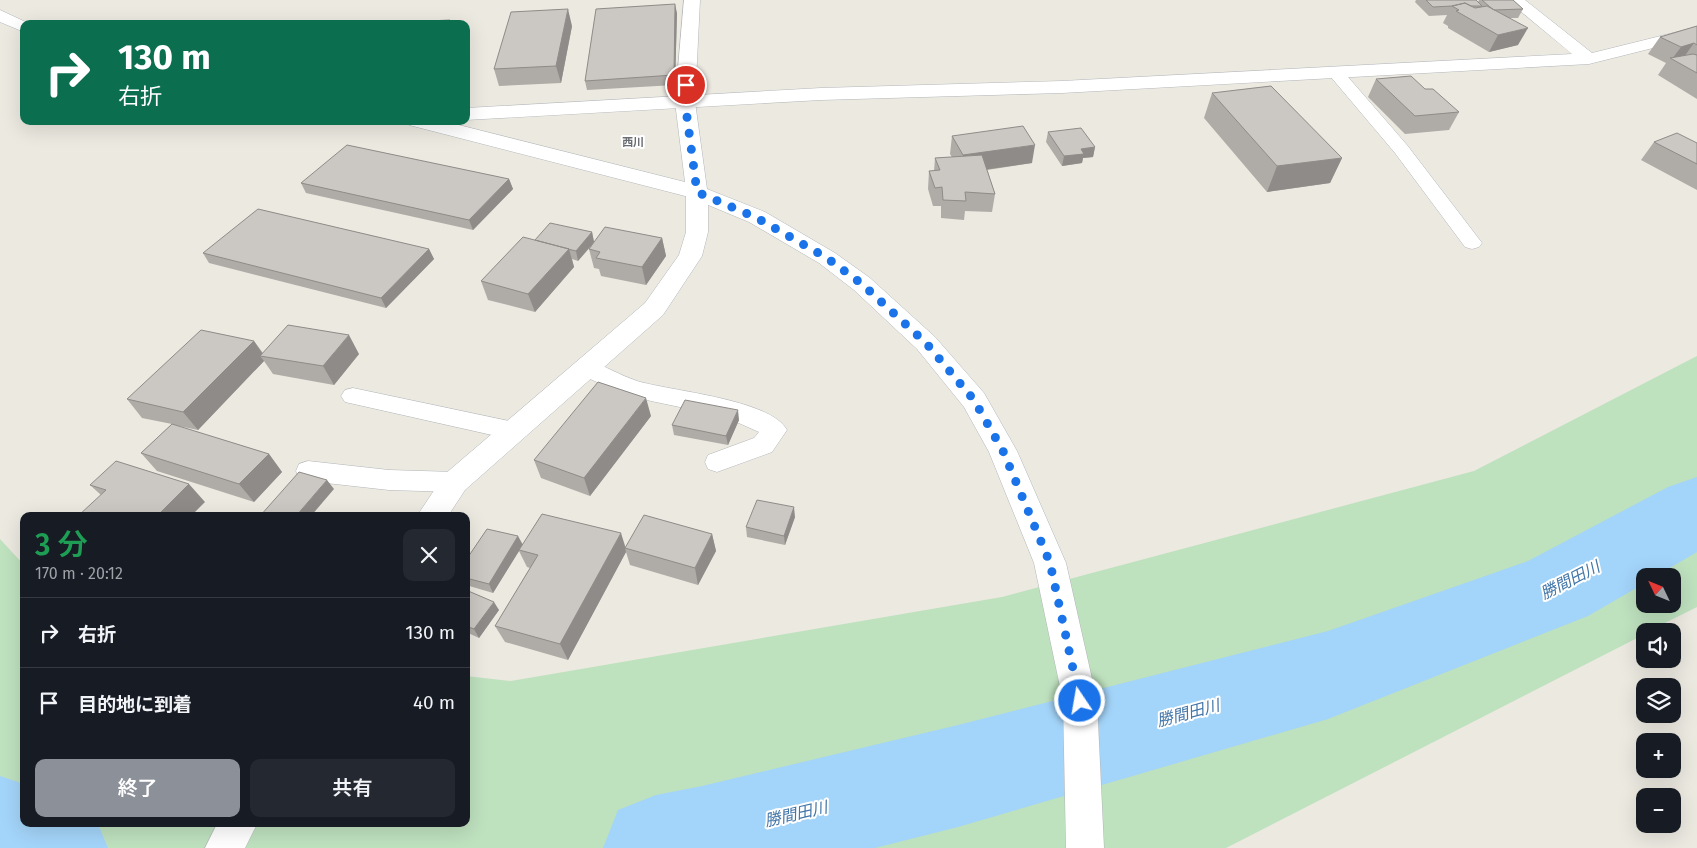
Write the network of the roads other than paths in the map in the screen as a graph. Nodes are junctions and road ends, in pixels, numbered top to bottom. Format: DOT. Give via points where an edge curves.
graph roads {
  1 [pos="692,0"];
  2 [pos="1516,0"];
  3 [pos="0,15"];
  4 [pos="20,25"];
  5 [pos="1697,32"];
  6 [pos="1589,59"];
  7 [pos="1336,72"];
  8 [pos="685,102"];
  9 [pos="470,114"];
  10 [pos="433,125"];
  11 [pos="697,192"];
  12 [pos="1472,242"];
  13 [pos="587,368"];
  14 [pos="354,396"];
  15 [pos="514,431"];
  16 [pos="717,462"];
  17 [pos="308,471"];
  18 [pos="455,482"];
  19 [pos="435,512"];
  20 [pos="236,827"];
  21 [pos="224,848"];
  22 [pos="1085,848"];
  1 -- 8 [label="street"];
  2 -- 6 [label="street"];
  3 -- 4 [label="street"];
  5 -- 6 [label="street"];
  6 -- 7 [label="street"];
  7 -- 8 [label="street"];
  7 -- 12 [label="lane" via="1401,149"];
  8 -- 9 [label="street"];
  8 -- 11 [label="street"];
  10 -- 11 [label="street"];
  11 -- 13 [label="street" via="697,232 690,256 654,309"];
  11 -- 22 [label="street" via="757,218 827,258 862,284 926,343 974,400 1003,451 1050,563 1080,701"];
  13 -- 15 [label="street"];
  13 -- 16 [label="lane" via="631,388 738,412 775,430 763,444"];
  14 -- 15 [label="lane"];
  15 -- 18 [label="street"];
  17 -- 18 [label="lane" via="389,480"];
  18 -- 19 [label="street"];
  20 -- 21 [label="street"];
}
